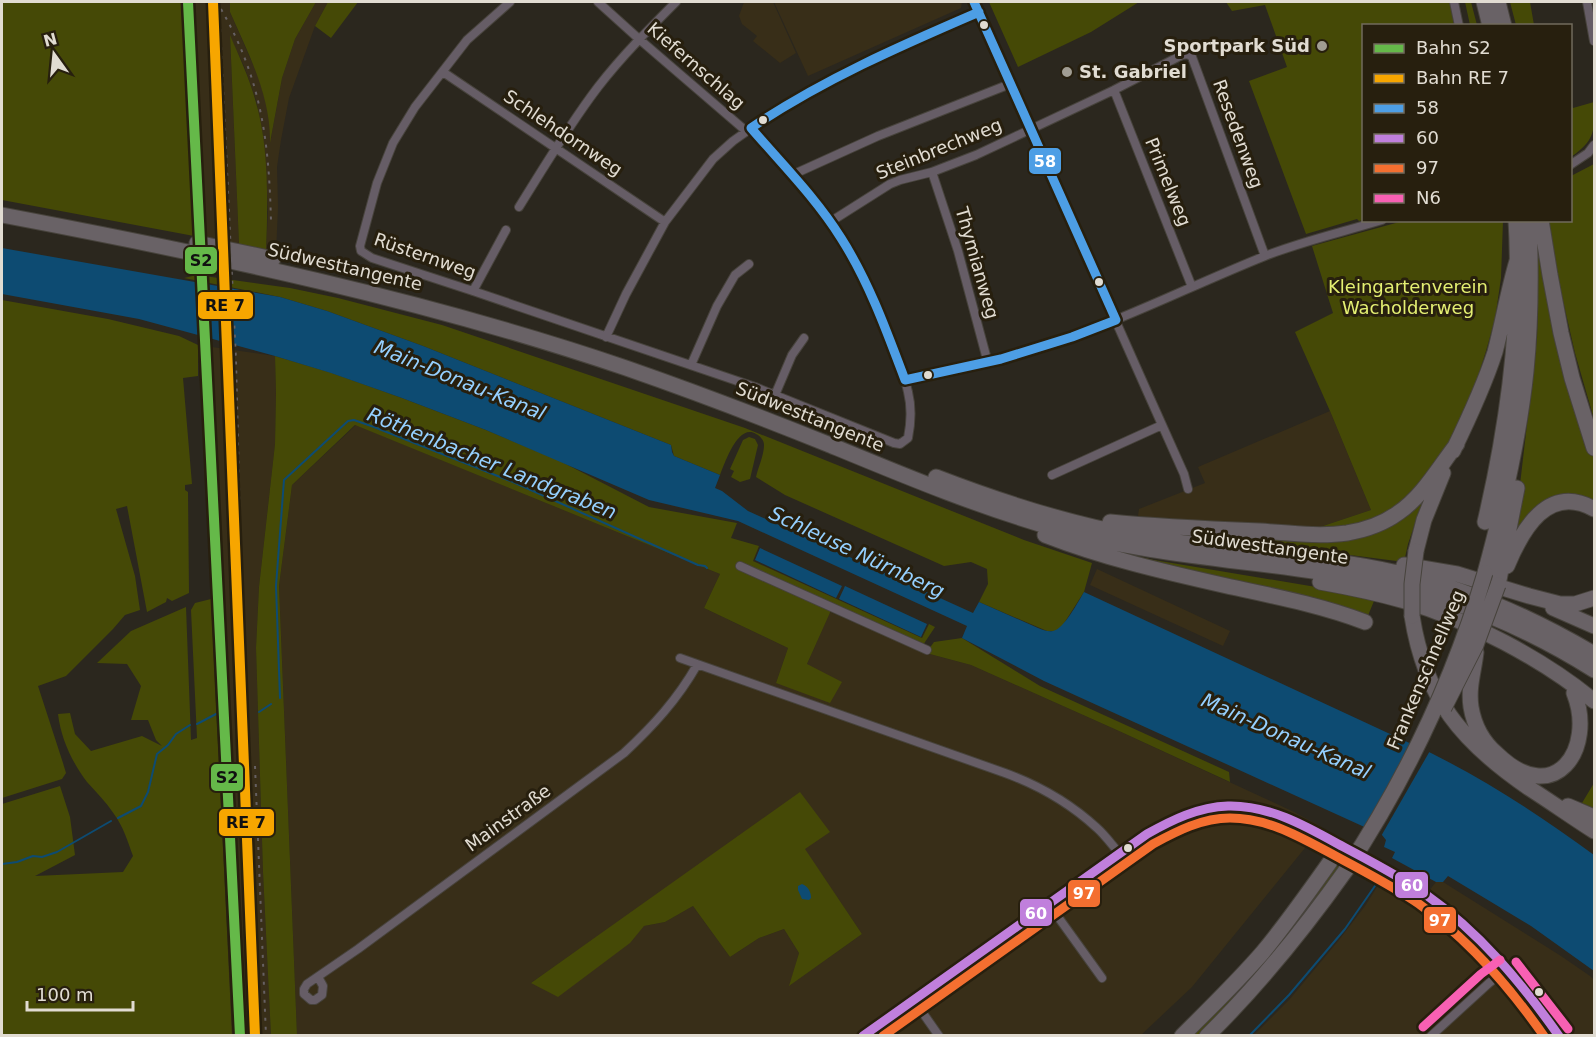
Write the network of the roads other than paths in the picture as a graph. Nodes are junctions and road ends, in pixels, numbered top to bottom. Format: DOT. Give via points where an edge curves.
graph roads {
  1 [pos="510,2"];
  2 [pos="597,2"];
  3 [pos="676,2"];
  4 [pos="974,2"];
  5 [pos="1454,2"];
  6 [pos="1484,2"];
  7 [pos="1498,2"];
  8 [pos="1587,2"];
  9 [pos="979,12"];
  10 [pos="1459,24"];
  11 [pos="1490,24"];
  12 [pos="1504,24"];
  13 [pos="639,39"];
  14 [pos="1594,41"];
  15 [pos="443,72"];
  16 [pos="1010,84"];
  17 [pos="1114,90"];
  18 [pos="748,129"];
  19 [pos="1030,129"];
  20 [pos="1594,145"];
  21 [pos="556,148"];
  22 [pos="1572,164"];
  23 [pos="932,172"];
  24 [pos="792,175"];
  25 [pos="2,204"];
  26 [pos="519,207"];
  27 [pos="2,215"];
  28 [pos="665,222"];
  29 [pos="830,222"];
  30 [pos="1375,222"];
  31 [pos="1516,222"];
  32 [pos="1529,222"];
  33 [pos="1541,222"];
  34 [pos="506,230"];
  35 [pos="1264,256"];
  36 [pos="1517,261"];
  37 [pos="749,264"];
  38 [pos="1192,287"];
  39 [pos="473,291"];
  40 [pos="1116,320"];
  41 [pos="606,337"];
  42 [pos="804,338"];
  43 [pos="988,363"];
  44 [pos="691,365"];
  45 [pos="905,380"];
  46 [pos="775,395"];
  47 [pos="1162,425"];
  48 [pos="903,442"];
  49 [pos="1457,444"];
  50 [pos="1594,444"];
  51 [pos="1052,475"];
  52 [pos="1188,489"];
  53 [pos="958,497"];
  54 [pos="1594,509"];
  55 [pos="1029,510"];
  56 [pos="1485,522"];
  57 [pos="1293,556"];
  58 [pos="1221,560"];
  59 [pos="740,566"];
  60 [pos="1496,578"];
  61 [pos="1529,596"];
  62 [pos="1594,598"];
  63 [pos="1365,622"];
  64 [pos="1594,626"];
  65 [pos="1476,645"];
  66 [pos="927,650"];
  67 [pos="1594,654"];
  68 [pos="680,658"];
  69 [pos="698,666"];
  70 [pos="1548,669"];
  71 [pos="1594,670"];
  72 [pos="1594,701"];
  73 [pos="1408,763"];
  74 [pos="1530,788"];
  75 [pos="1594,817"];
  76 [pos="1594,831"];
  77 [pos="1119,853"];
  78 [pos="1330,862"];
  79 [pos="1048,903"];
  80 [pos="1507,969"];
  81 [pos="318,977"];
  82 [pos="1102,978"];
  83 [pos="913,999"];
  84 [pos="862,1035"];
  85 [pos="939,1035"];
  86 [pos="1182,1035"];
  87 [pos="1207,1035"];
  88 [pos="1431,1035"];
  89 [pos="1559,1035"];
  1 -- 15 [label="street, Rüsternweg" via="467,40"];
  2 -- 13 [label="street, Kiefernschlag"];
  3 -- 13 [label="street"];
  4 -- 9 [label="street"];
  5 -- 10 [label="street"];
  6 -- 11 [label="highway"];
  7 -- 12 [label="highway"];
  8 -- 14 [label="street"];
  9 -- 16 [label="street"];
  9 -- 18 [label="street" via="870,60"];
  13 -- 18 [label="street, Kiefernschlag"];
  13 -- 21 [label="street" via="598,87"];
  15 -- 21 [label="street, Schlehdornweg"];
  15 -- 39 [label="street, Rüsternweg" via="393,143 377,183 360,246 372,258"];
  16 -- 19 [label="street"];
  16 -- 24 [label="street"];
  17 -- 19 [label="street, Resedenweg"];
  17 -- 35 [label="street, Resedenweg" via="1182,54 1192,57"];
  17 -- 38 [label="street, Primelweg"];
  18 -- 24 [label="street, Kiefernschlag"];
  18 -- 28 [label="street" via="713,159"];
  19 -- 23 [label="street, Steinbrechweg"];
  19 -- 40 [label="street"];
  20 -- 22 [label="street"];
  21 -- 26 [label="street"];
  21 -- 28 [label="street, Schlehdornweg"];
  23 -- 29 [label="street, Steinbrechweg" via="890,184"];
  23 -- 43 [label="street, Thymianweg"];
  24 -- 29 [label="street, Kiefernschlag"];
  25 -- 55 [label="highway, Südwesttangente" via="297,264 484,312 682,377"];
  27 -- 53 [label="highway, Südwesttangente" via="315,279 493,326 689,390"];
  28 -- 41 [label="street"];
  29 -- 45 [label="street, Kiefernschlag" via="875,304"];
  30 -- 35 [label="street"];
  31 -- 36 [label="highway"];
  32 -- 60 [label="highway, Frankenschnellweg" via="1526,372"];
  33 -- 50 [label="highway" via="1561,333"];
  34 -- 39 [label="street"];
  35 -- 38 [label="street"];
  36 -- 49 [label="highway" via="1488,372"];
  36 -- 56 [label="highway" via="1511,380"];
  37 -- 44 [label="street" via="735,275 717,306"];
  38 -- 40 [label="street"];
  39 -- 41 [label="street, Rüsternweg"];
  40 -- 43 [label="street"];
  40 -- 47 [label="street"];
  41 -- 44 [label="street, Rüsternweg"];
  42 -- 46 [label="street"];
  43 -- 45 [label="street"];
  44 -- 46 [label="street, Rüsternweg"];
  45 -- 48 [label="street, Kiefernschlag" via="911,413 908,438"];
  46 -- 48 [label="street, Rüsternweg" via="894,443"];
  47 -- 51 [label="street"];
  47 -- 52 [label="street"];
  49 -- 55 [label="highway" via="1423,490 1398,513 1368,528 1344,533 1186,528"];
  49 -- 74 [label="highway, bridge" via="1434,494 1416,550 1412,616 1419,650 1434,690 1462,732 1507,773"];
  53 -- 58 [label="highway, Südwesttangente" via="1085,537"];
  53 -- 63 [label="highway" via="970,507 1104,556 1315,606"];
  54 -- 60 [label="highway" via="1564,502 1541,512 1528,525"];
  55 -- 57 [label="highway, Südwesttangente" via="1137,536"];
  57 -- 61 [label="highway" via="1336,556 1425,568"];
  57 -- 67 [label="highway, Südwesttangente" via="1377,569 1450,588 1518,614"];
  58 -- 70 [label="highway" via="1405,601 1489,635"];
  58 -- 71 [label="highway, Südwesttangente" via="1337,574 1424,593 1501,620"];
  59 -- 66 [label="street"];
  60 -- 65 [label="highway, bridge"];
  60 -- 73 [label="highway, Frankenschnellweg, bridge"];
  61 -- 62 [label="highway" via="1568,604"];
  61 -- 64 [label="highway"];
  65 -- 70 [label="highway, bridge" via="1470,705 1477,727 1515,769 1552,777 1573,769 1583,758 1590,743 1591,724 1580,699"];
  65 -- 73 [label="highway, bridge" via="1443,712"];
  68 -- 69 [label="street"];
  69 -- 77 [label="street" via="1032,784 1098,828"];
  69 -- 81 [label="street, Mainstraße" via="655,724 624,753"];
  70 -- 72 [label="highway"];
  73 -- 87 [label="highway, Frankenschnellweg, bridge" via="1346,870 1276,963"];
  74 -- 75 [label="highway"];
  74 -- 76 [label="highway"];
  77 -- 79 [label="street"];
  77 -- 80 [label="street" via="1196,810 1227,806 1263,809 1316,832 1429,896"];
  78 -- 86 [label="highway" via="1263,951"];
  79 -- 82 [label="street"];
  79 -- 83 [label="street"];
  80 -- 88 [label="street"];
  80 -- 89 [label="street"];
  83 -- 84 [label="street"];
  83 -- 85 [label="street"];
}
